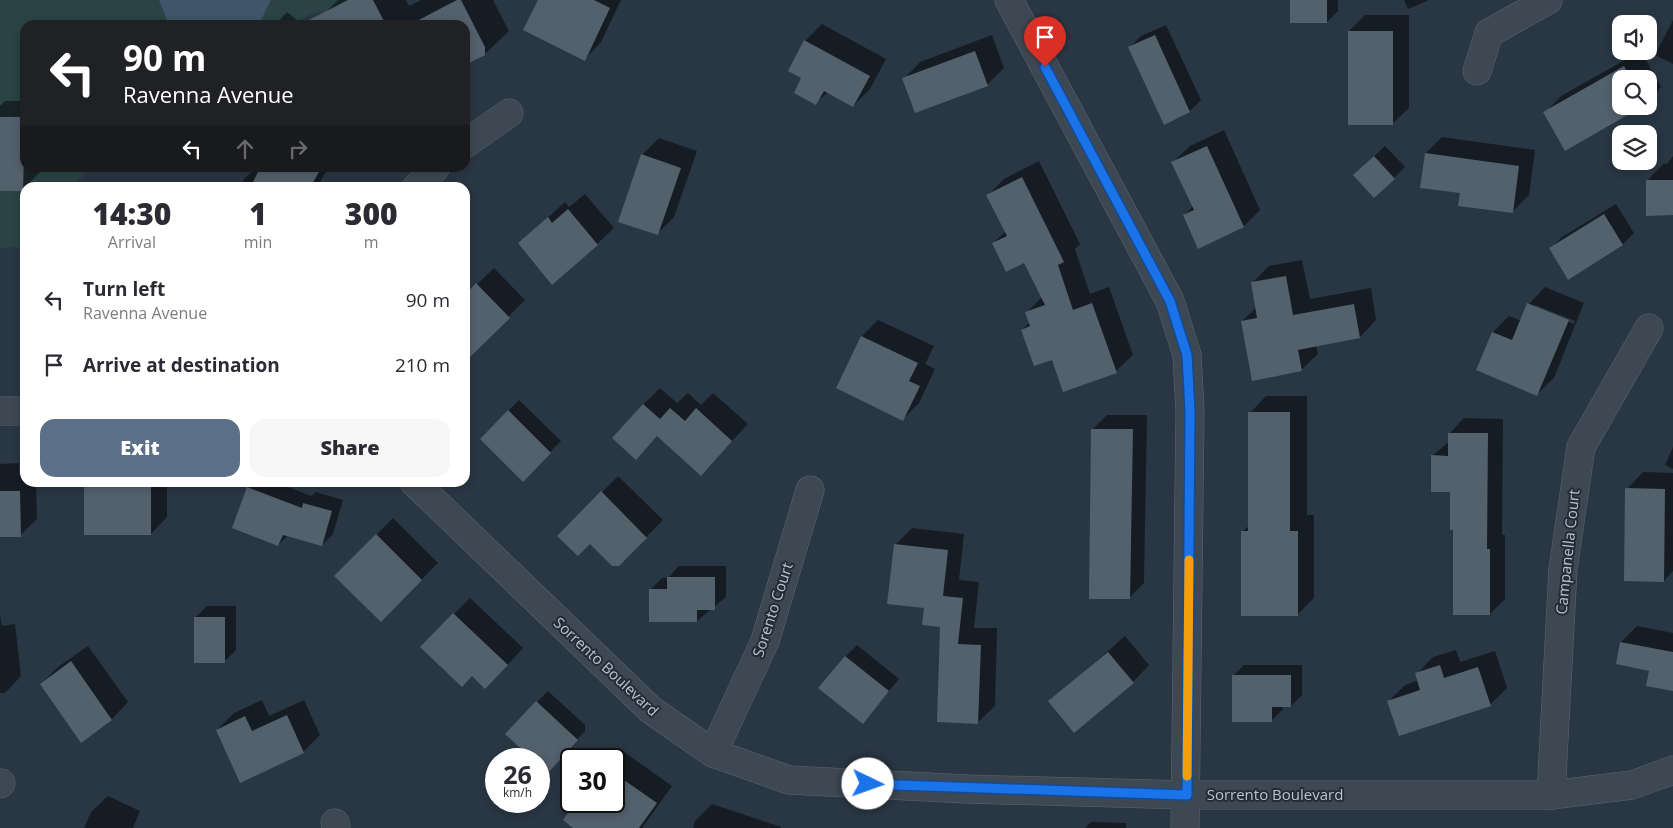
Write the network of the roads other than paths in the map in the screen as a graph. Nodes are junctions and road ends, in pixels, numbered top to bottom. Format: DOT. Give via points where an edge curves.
graph roads {
  1 [pos="1009,0"];
  2 [pos="1548,0"];
  3 [pos="1477,71"];
  4 [pos="509,113"];
  5 [pos="470,140"];
  6 [pos="431,172"];
  7 [pos="422,182"];
  8 [pos="1649,328"];
  9 [pos="0,411"];
  10 [pos="20,411"];
  11 [pos="419,487"];
  12 [pos="810,490"];
  13 [pos="713,753"];
  14 [pos="1673,770"];
  15 [pos="1187,795"];
  16 [pos="1551,796"];
  17 [pos="1185,828"];
  1 -- 15 [label="street" via="1170,301 1187,355 1190,411"];
  2 -- 3 [label="street" via="1489,33"];
  4 -- 5 [label="street"];
  6 -- 7 [label="street"];
  8 -- 16 [label="street, Campanella Court" via="1581,447 1563,569"];
  9 -- 10 [label="street"];
  11 -- 13 [label="street, Sorrento Boulevard" via="651,710"];
  12 -- 13 [label="street, Sorento Court" via="765,641"];
  13 -- 15 [label="street, Sorrento Boulevard" via="790,780"];
  14 -- 16 [label="street, Sorrento Boulevard" via="1632,785"];
  15 -- 16 [label="street, Sorrento Boulevard"];
  15 -- 17 [label="street"];
}
